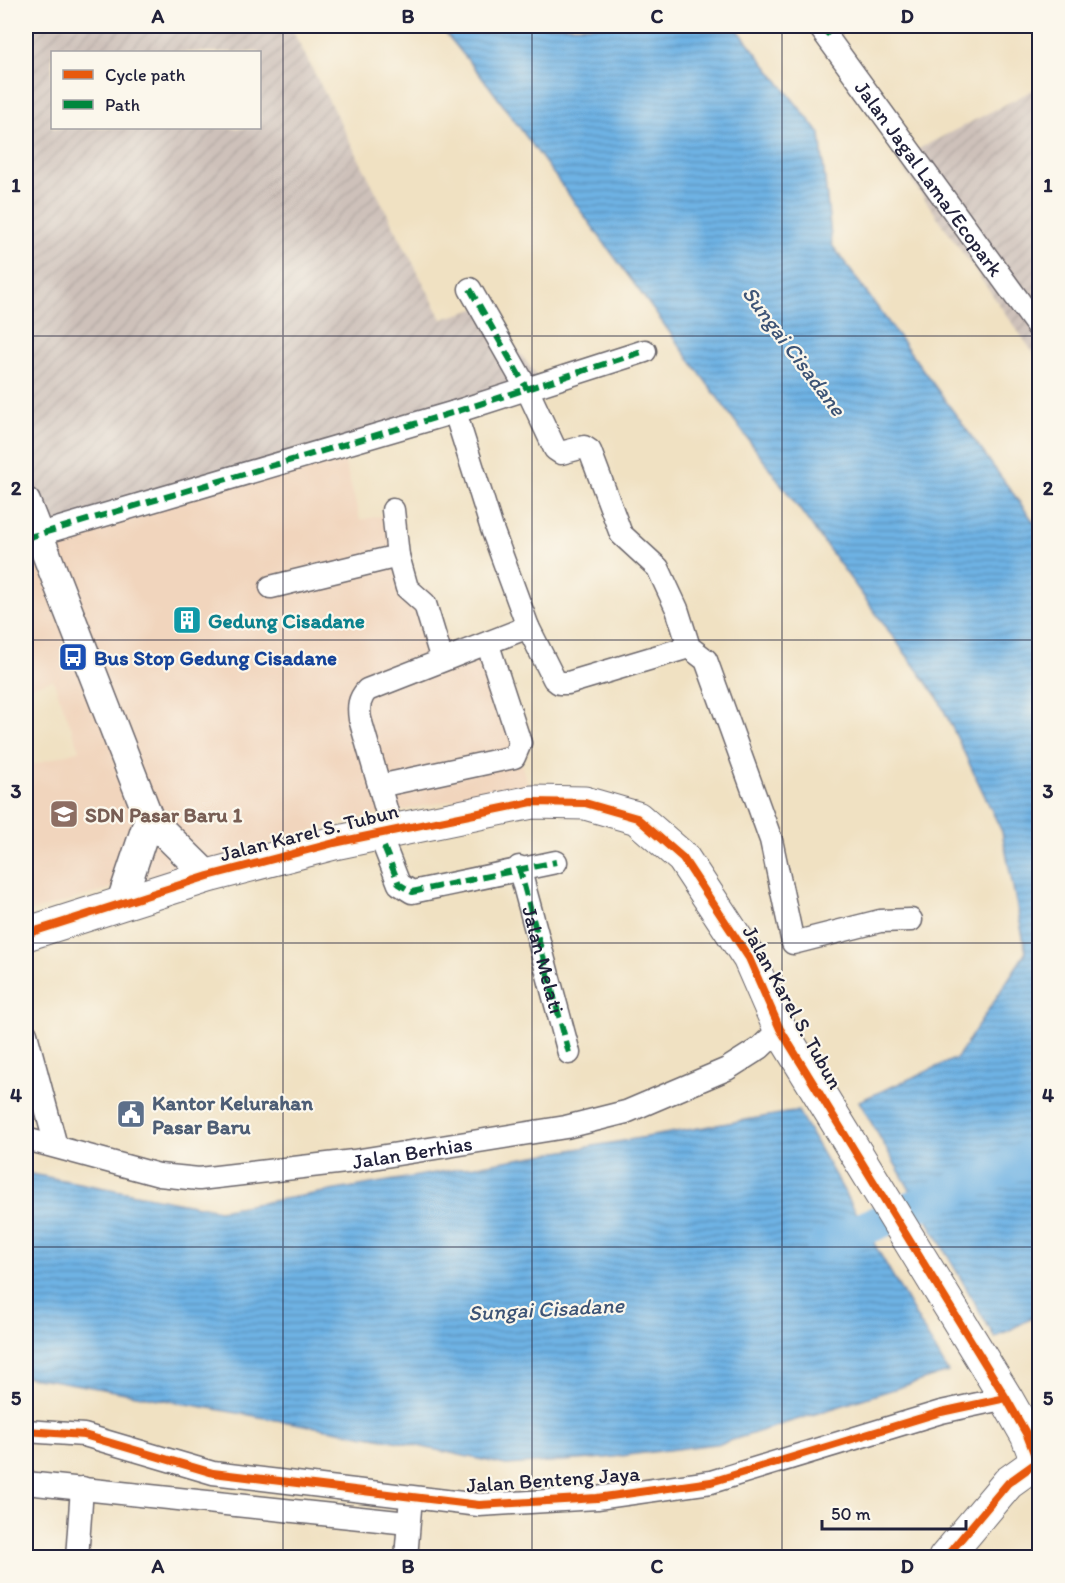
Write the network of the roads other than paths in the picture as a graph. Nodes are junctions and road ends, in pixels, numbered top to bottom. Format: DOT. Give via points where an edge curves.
graph roads {
  1 [pos="826,29"];
  2 [pos="470,289"];
  3 [pos="1040,330"];
  4 [pos="645,351"];
  5 [pos="527,389"];
  6 [pos="455,412"];
  7 [pos="26,502"];
  8 [pos="393,510"];
  9 [pos="32,535"];
  10 [pos="398,556"];
  11 [pos="271,587"];
  12 [pos="528,627"];
  13 [pos="488,645"];
  14 [pos="688,647"];
  15 [pos="442,660"];
  16 [pos="379,786"];
  17 [pos="149,818"];
  18 [pos="385,831"];
  19 [pos="556,862"];
  20 [pos="519,867"];
  21 [pos="208,876"];
  22 [pos="121,902"];
  23 [pos="911,920"];
  24 [pos="26,934"];
  25 [pos="780,1029"];
  26 [pos="26,1034"];
  27 [pos="569,1053"];
  28 [pos="26,1139"];
  29 [pos="56,1146"];
  30 [pos="1006,1398"];
  31 [pos="26,1431"];
  32 [pos="1035,1455"];
  33 [pos="26,1483"];
  34 [pos="82,1488"];
  35 [pos="411,1499"];
  36 [pos="408,1523"];
  37 [pos="77,1557"];
  38 [pos="406,1557"];
  39 [pos="945,1557"];
  1 -- 3 [label="street, Jalan Jagal Lama/Ecopark"];
  2 -- 5 [label="street"];
  4 -- 5 [label="street"];
  5 -- 6 [label="street"];
  5 -- 14 [label="street" via="555,449 561,453 584,447 590,451 621,534 658,568 677,609"];
  6 -- 9 [label="street"];
  6 -- 12 [label="street"];
  7 -- 9 [label="main road, Jalan Karel S. Tubun"];
  8 -- 10 [label="street"];
  9 -- 17 [label="main road, Jalan Karel S. Tubun"];
  10 -- 11 [label="street"];
  10 -- 15 [label="street" via="407,588 425,604"];
  12 -- 13 [label="street"];
  12 -- 14 [label="street" via="559,683"];
  13 -- 15 [label="street"];
  13 -- 16 [label="street" via="520,743 514,757"];
  14 -- 23 [label="street" via="706,660 768,829 794,943 880,921"];
  15 -- 16 [label="street" via="368,690 360,698 360,718"];
  16 -- 18 [label="street"];
  17 -- 21 [label="main road, Jalan Karel S. Tubun"];
  17 -- 22 [label="main road"];
  18 -- 20 [label="street" via="399,884 412,892"];
  18 -- 21 [label="highway, Jalan Karel S. Tubun"];
  18 -- 25 [label="highway, Jalan Karel S. Tubun" via="532,802 585,803 637,818 683,858 749,958"];
  19 -- 20 [label="street"];
  20 -- 27 [label="street, Jalan Melati"];
  21 -- 22 [label="highway, Jalan Karel S. Tubun"];
  22 -- 24 [label="highway, Jalan Karel S. Tubun"];
  25 -- 29 [label="street, Jalan Berhias" via="760,1048 727,1069 626,1112 566,1128 354,1161 199,1179 159,1175"];
  25 -- 30 [label="highway, Jalan Karel S. Tubun"];
  26 -- 29 [label="street"];
  28 -- 29 [label="street, Jalan Berhias"];
  30 -- 32 [label="highway, Jalan Karel S. Tubun"];
  30 -- 35 [label="street, Jalan Benteng Jaya" via="940,1412 711,1482 597,1498 479,1505"];
  31 -- 35 [label="street, Jalan Benteng Jaya" via="84,1436 213,1473"];
  32 -- 39 [label="highway"];
  33 -- 34 [label="street"];
  34 -- 36 [label="street"];
  34 -- 37 [label="street"];
  35 -- 36 [label="street"];
  36 -- 38 [label="street"];
}
